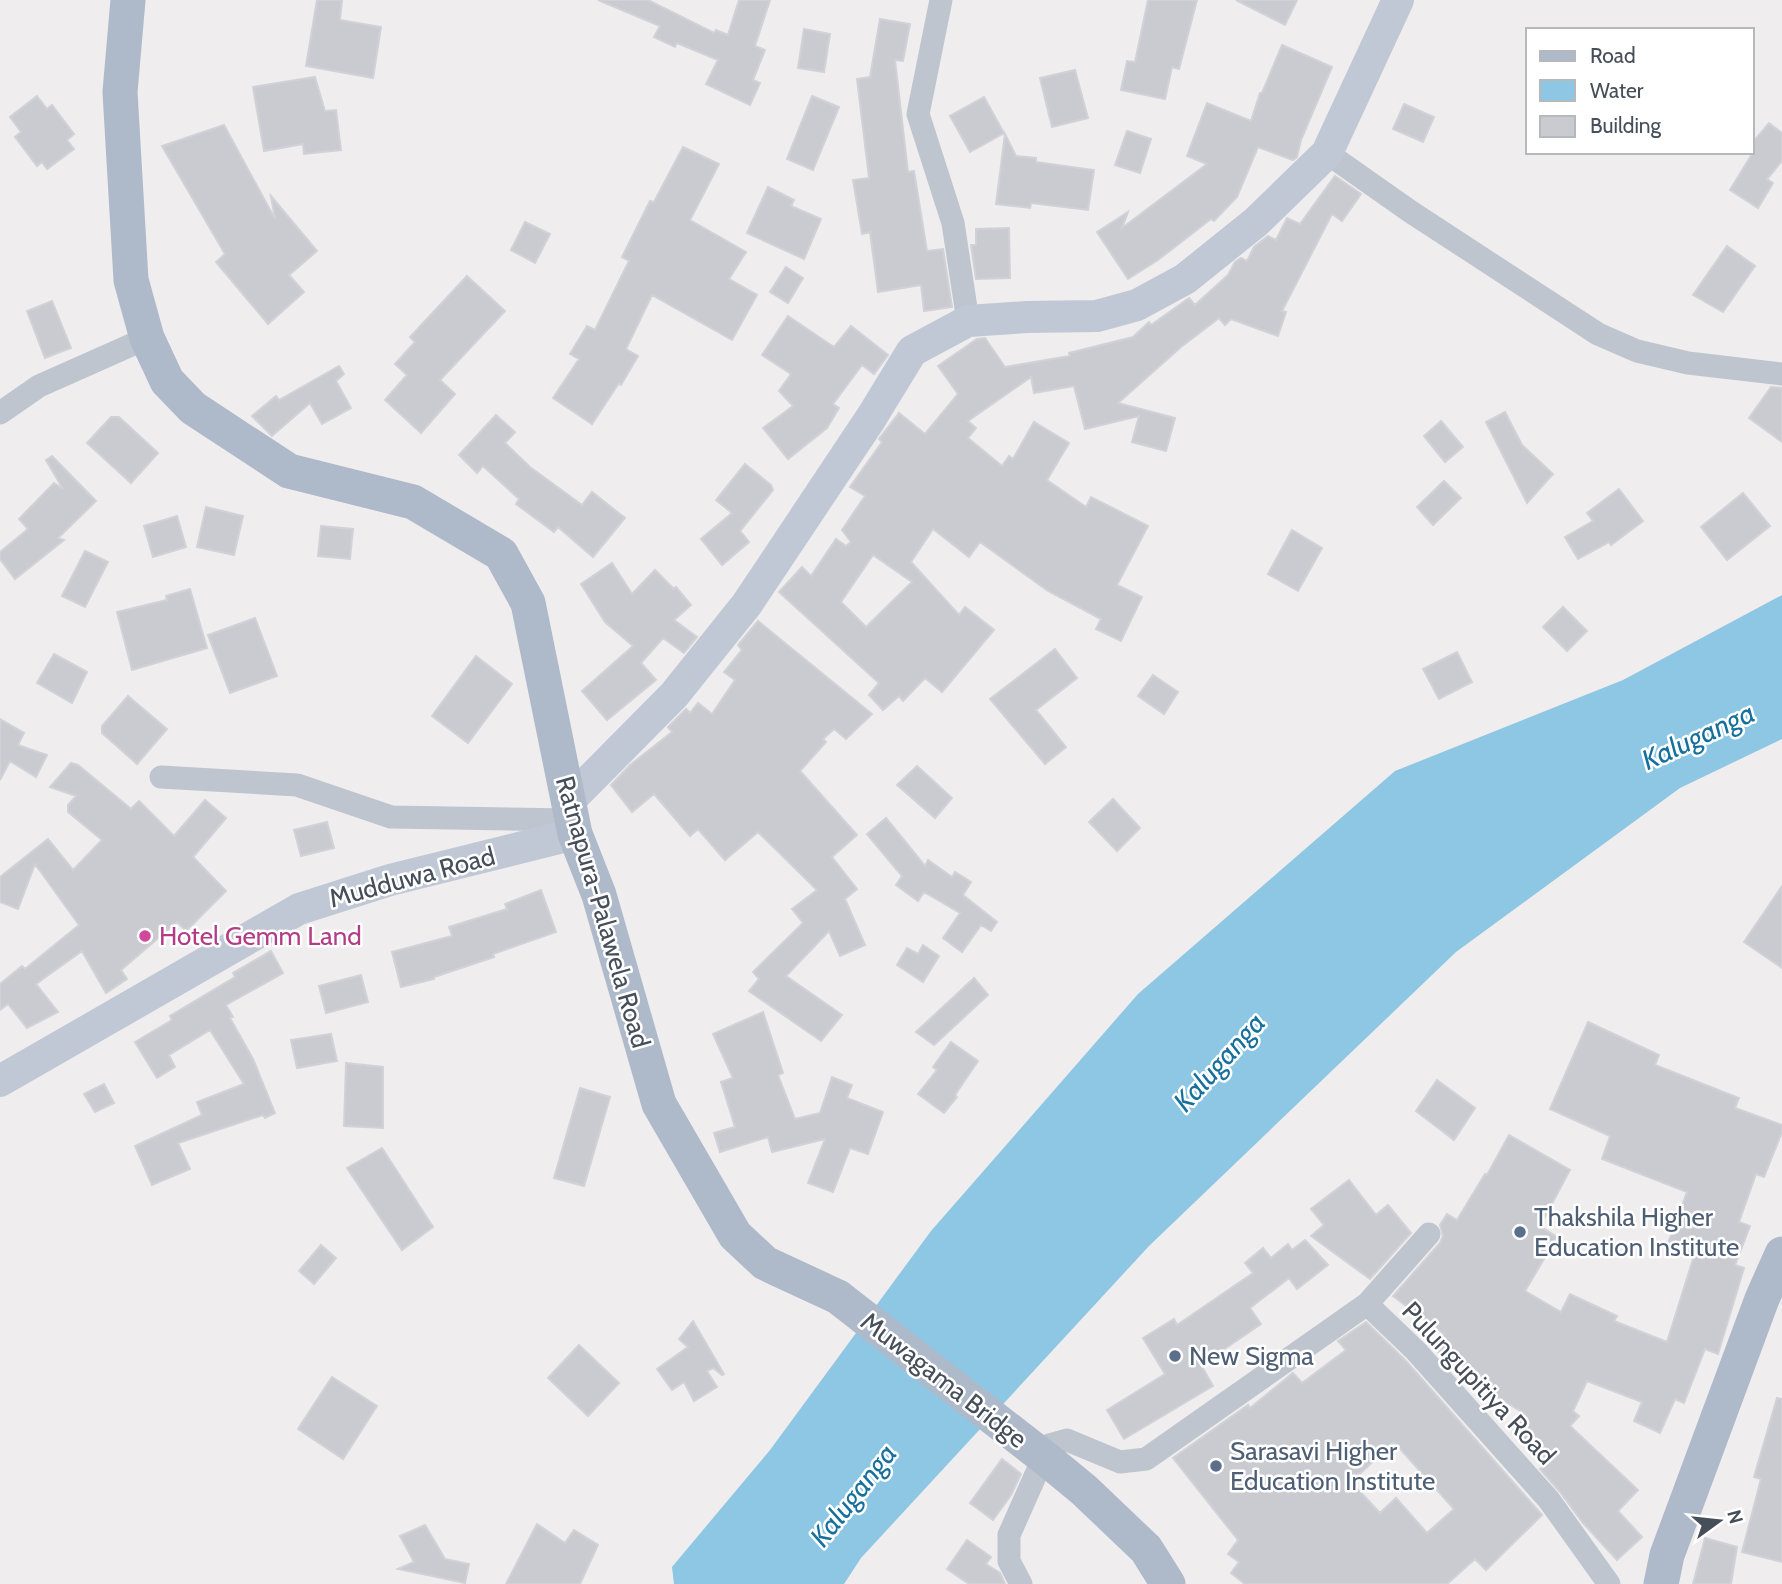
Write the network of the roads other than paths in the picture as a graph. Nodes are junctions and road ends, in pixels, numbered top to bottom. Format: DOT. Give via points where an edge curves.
graph roads {
  1 [pos="128,0"];
  2 [pos="941,0"];
  3 [pos="1398,0"];
  4 [pos="1327,153"];
  5 [pos="968,321"];
  6 [pos="147,338"];
  7 [pos="1782,374"];
  8 [pos="0,413"];
  9 [pos="161,777"];
  10 [pos="572,819"];
  11 [pos="0,1080"];
  12 [pos="1429,1234"];
  13 [pos="1782,1254"];
  14 [pos="838,1297"];
  15 [pos="1367,1304"];
  16 [pos="1021,1584"];
  17 [pos="1168,1584"];
  18 [pos="1609,1584"];
  19 [pos="1661,1584"];
  1 -- 6 [label="main road, Ratnapura-Palawela Road" via="120,92 131,280"];
  2 -- 5 [label="street" via="918,114 953,223"];
  3 -- 4 [label="street"];
  4 -- 5 [label="street" via="1255,222 1185,279 1137,305 1097,316"];
  4 -- 7 [label="street" via="1598,334 1637,351 1688,363"];
  5 -- 10 [label="street" via="912,351 747,604"];
  6 -- 8 [label="street" via="39,386"];
  6 -- 10 [label="main road, Ratnapura-Palawela Road" via="167,380 193,408 289,471 413,502 501,554 528,603"];
  9 -- 10 [label="street" via="297,785 390,817"];
  10 -- 11 [label="street, Mudduwa Road" via="299,909"];
  10 -- 14 [label="main road, Ratnapura-Palawela Road" via="599,895 659,1104 735,1235 765,1263"];
  12 -- 15 [label="street"];
  13 -- 19 [label="main road" via="1667,1555"];
  14 -- 17 [label="main road, Muwagama Bridge, bridge" via="1084,1490 1146,1549"];
  15 -- 16 [label="street, Pulungupitiya Road" via="1146,1459 1120,1462 1067,1440 1049,1445 1009,1535 1009,1562"];
  15 -- 18 [label="street, Pulungupitiya Road" via="1416,1351 1549,1500"];
}
